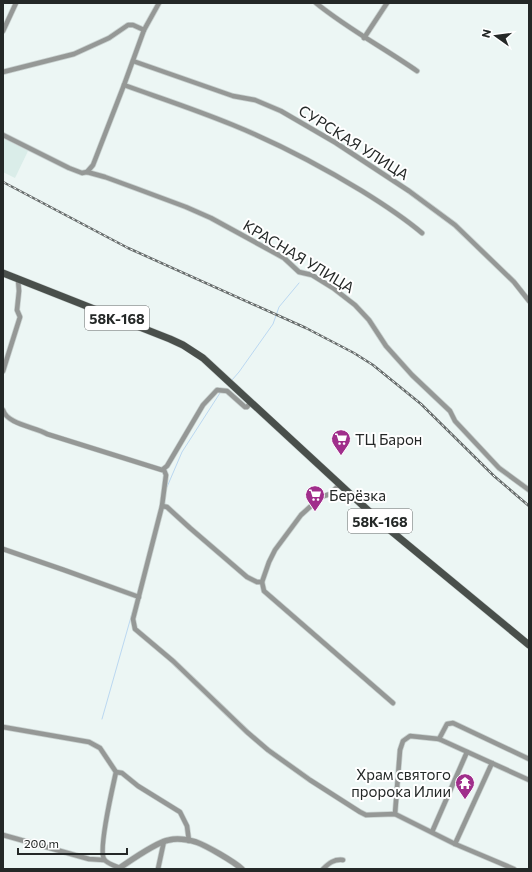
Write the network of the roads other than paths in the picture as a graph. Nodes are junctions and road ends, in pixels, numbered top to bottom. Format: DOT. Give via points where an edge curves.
graph roads {
  1 [pos="16,3"];
  2 [pos="160,3"];
  3 [pos="316,3"];
  4 [pos="387,3"];
  5 [pos="144,30"];
  6 [pos="3,31"];
  7 [pos="364,38"];
  8 [pos="133,61"];
  9 [pos="417,71"];
  10 [pos="3,72"];
  11 [pos="124,85"];
  12 [pos="3,135"];
  13 [pos="87,172"];
  14 [pos="422,233"];
  15 [pos="3,273"];
  16 [pos="18,279"];
  17 [pos="529,301"];
  18 [pos="3,371"];
  19 [pos="251,402"];
  20 [pos="3,414"];
  21 [pos="164,470"];
  22 [pos="340,484"];
  23 [pos="529,490"];
  24 [pos="162,506"];
  25 [pos="3,549"];
  26 [pos="262,582"];
  27 [pos="139,597"];
  28 [pos="529,646"];
  29 [pos="393,702"];
  30 [pos="3,727"];
  31 [pos="439,739"];
  32 [pos="467,752"];
  33 [pos="529,759"];
  34 [pos="492,763"];
  35 [pos="116,772"];
  36 [pos="529,780"];
  37 [pos="394,814"];
  38 [pos="432,832"];
  39 [pos="3,834"];
  40 [pos="164,841"];
  41 [pos="190,841"];
  42 [pos="455,844"];
  43 [pos="104,860"];
  44 [pos="343,860"];
  45 [pos="119,868"];
  46 [pos="158,869"];
  47 [pos="242,869"];
  48 [pos="323,869"];
  49 [pos="514,869"];
  1 -- 6 [label="street"];
  2 -- 5 [label="street"];
  3 -- 7 [label="street"];
  4 -- 7 [label="street"];
  5 -- 8 [label="street"];
  5 -- 10 [label="street" via="128,25 109,38 74,54"];
  7 -- 9 [label="street"];
  8 -- 11 [label="street"];
  8 -- 17 [label="street, СУРСКАЯ УЛИЦА" via="234,96 255,100 281,111 336,143 455,225 514,282"];
  11 -- 13 [label="street" via="93,165"];
  11 -- 14 [label="street" via="233,125 279,146 379,201"];
  12 -- 13 [label="street, КРАСНАЯ УЛИЦА" via="69,168 82,173"];
  13 -- 23 [label="street, КРАСНАЯ УЛИЦА" via="211,218 284,258 299,272 312,275 333,288 369,320 386,346 450,411 455,421 499,468"];
  15 -- 16 [label="main road, 58К-168"];
  16 -- 18 [label="street" via="17,310 20,318"];
  16 -- 19 [label="main road, 58К-168" via="183,345 203,358"];
  19 -- 21 [label="street" via="245,407 227,391 217,390 203,404"];
  19 -- 22 [label="main road, 58К-168"];
  20 -- 21 [label="street" via="10,420 47,434"];
  21 -- 24 [label="street" via="166,475"];
  22 -- 26 [label="street" via="330,494 320,497 301,516 275,550"];
  22 -- 28 [label="main road, 58К-168" via="385,526"];
  24 -- 26 [label="street" via="167,507 247,577"];
  24 -- 27 [label="street"];
  25 -- 27 [label="street"];
  26 -- 29 [label="street" via="268,595"];
  27 -- 37 [label="street" via="133,619 135,629 268,750 360,812 366,815"];
  30 -- 35 [label="street" via="89,742 100,748"];
  31 -- 32 [label="street"];
  31 -- 33 [label="street" via="447,724 453,723"];
  31 -- 37 [label="street" via="410,736 403,742"];
  32 -- 34 [label="street"];
  32 -- 38 [label="street"];
  34 -- 36 [label="street"];
  34 -- 42 [label="street"];
  35 -- 41 [label="street" via="180,812 187,826"];
  35 -- 43 [label="street" via="102,848"];
  37 -- 38 [label="street"];
  38 -- 42 [label="street"];
  39 -- 43 [label="street" via="89,859"];
  40 -- 41 [label="street"];
  40 -- 45 [label="street"];
  40 -- 46 [label="street"];
  41 -- 47 [label="street" via="204,846"];
  42 -- 49 [label="street"];
  43 -- 45 [label="street"];
  44 -- 48 [label="street" via="330,863"];
}
